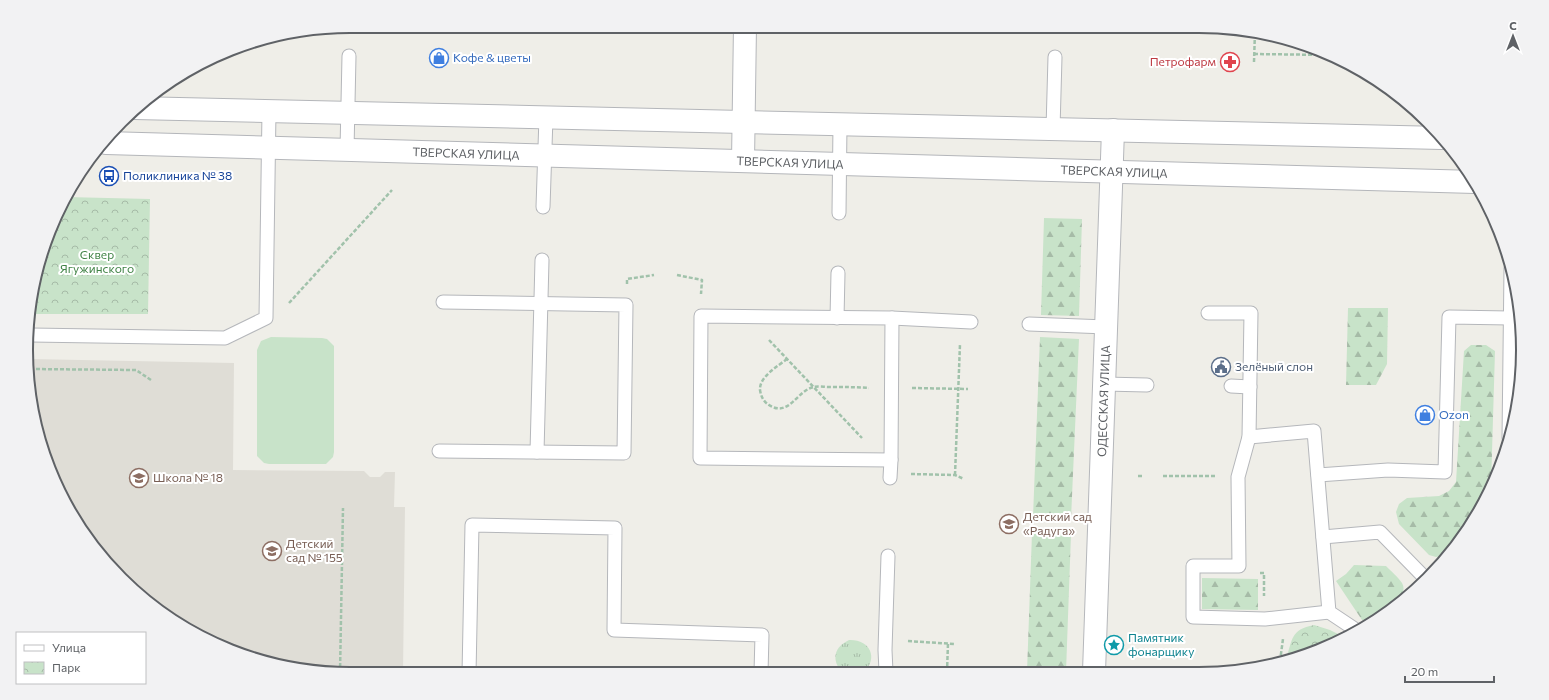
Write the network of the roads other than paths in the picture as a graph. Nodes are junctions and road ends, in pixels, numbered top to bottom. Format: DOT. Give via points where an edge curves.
graph roads {
  1 [pos="745,33"];
  2 [pos="349,56"];
  3 [pos="1055,57"];
  4 [pos="146,108"];
  5 [pos="269,111"];
  6 [pos="347,113"];
  7 [pos="546,117"];
  8 [pos="744,122"];
  9 [pos="840,124"];
  10 [pos="1053,129"];
  11 [pos="1113,130"];
  12 [pos="1434,138"];
  13 [pos="110,143"];
  14 [pos="268,148"];
  15 [pos="347,150"];
  16 [pos="545,156"];
  17 [pos="743,161"];
  18 [pos="839,164"];
  19 [pos="1112,172"];
  20 [pos="1468,182"];
  21 [pos="543,207"];
  22 [pos="839,213"];
  23 [pos="542,260"];
  24 [pos="838,273"];
  25 [pos="1511,292"];
  26 [pos="443,302"];
  27 [pos="541,304"];
  28 [pos="1208,312"];
  29 [pos="837,318"];
  30 [pos="892,318"];
  31 [pos="1510,318"];
  32 [pos="966,322"];
  33 [pos="1029,324"];
  34 [pos="1106,327"];
  35 [pos="34,335"];
  36 [pos="1104,384"];
  37 [pos="1147,385"];
  38 [pos="1231,386"];
  39 [pos="1250,387"];
  40 [pos="1509,415"];
  41 [pos="1249,437"];
  42 [pos="439,451"];
  43 [pos="537,452"];
  44 [pos="890,460"];
  45 [pos="1318,475"];
  46 [pos="890,476"];
  47 [pos="1322,537"];
  48 [pos="888,556"];
  49 [pos="1422,575"];
  50 [pos="1329,612"];
  51 [pos="1352,628"];
  52 [pos="469,667"];
  53 [pos="761,667"];
  54 [pos="886,667"];
  55 [pos="1094,667"];
  1 -- 8 [label="street"];
  2 -- 6 [label="lane"];
  3 -- 10 [label="lane"];
  4 -- 5 [label="street"];
  5 -- 6 [label="street"];
  5 -- 14 [label="lane"];
  6 -- 7 [label="street"];
  6 -- 15 [label="lane"];
  7 -- 8 [label="street"];
  7 -- 16 [label="lane"];
  8 -- 9 [label="street"];
  8 -- 17 [label="street"];
  9 -- 10 [label="street"];
  9 -- 18 [label="lane"];
  10 -- 11 [label="street"];
  11 -- 12 [label="street"];
  11 -- 19 [label="street, ОДЕССКАЯ УЛИЦА"];
  13 -- 14 [label="street, ТВЕРСКАЯ УЛИЦА"];
  14 -- 15 [label="street, ТВЕРСКАЯ УЛИЦА"];
  14 -- 35 [label="lane" via="266,318 225,338"];
  15 -- 16 [label="street, ТВЕРСКАЯ УЛИЦА"];
  16 -- 17 [label="street, ТВЕРСКАЯ УЛИЦА"];
  16 -- 21 [label="lane"];
  17 -- 18 [label="street, ТВЕРСКАЯ УЛИЦА"];
  18 -- 19 [label="street, ТВЕРСКАЯ УЛИЦА"];
  18 -- 22 [label="lane"];
  19 -- 20 [label="street, ТВЕРСКАЯ УЛИЦА"];
  19 -- 34 [label="street, ОДЕССКАЯ УЛИЦА"];
  23 -- 27 [label="lane"];
  24 -- 29 [label="lane"];
  25 -- 31 [label="lane"];
  26 -- 27 [label="lane"];
  27 -- 43 [label="lane"];
  27 -- 43 [label="lane" via="626,305 624,453"];
  28 -- 39 [label="lane" via="1251,313"];
  29 -- 30 [label="lane"];
  29 -- 44 [label="lane" via="701,316 700,458"];
  30 -- 32 [label="lane"];
  30 -- 44 [label="lane"];
  31 -- 40 [label="lane"];
  31 -- 45 [label="lane" via="1449,318 1445,472 1388,470"];
  33 -- 34 [label="lane"];
  34 -- 36 [label="street, ОДЕССКАЯ УЛИЦА"];
  36 -- 37 [label="lane"];
  36 -- 55 [label="street, ОДЕССКАЯ УЛИЦА"];
  38 -- 39 [label="lane"];
  39 -- 41 [label="lane"];
  41 -- 45 [label="lane" via="1314,432"];
  41 -- 50 [label="lane" via="1238,477 1239,566 1193,566 1193,617 1265,619"];
  42 -- 43 [label="lane"];
  44 -- 46 [label="lane"];
  45 -- 47 [label="lane"];
  47 -- 49 [label="lane" via="1380,532"];
  47 -- 50 [label="lane"];
  48 -- 54 [label="lane"];
  50 -- 51 [label="lane"];
  52 -- 53 [label="lane" via="472,525 615,528 614,630 762,635"];
}
